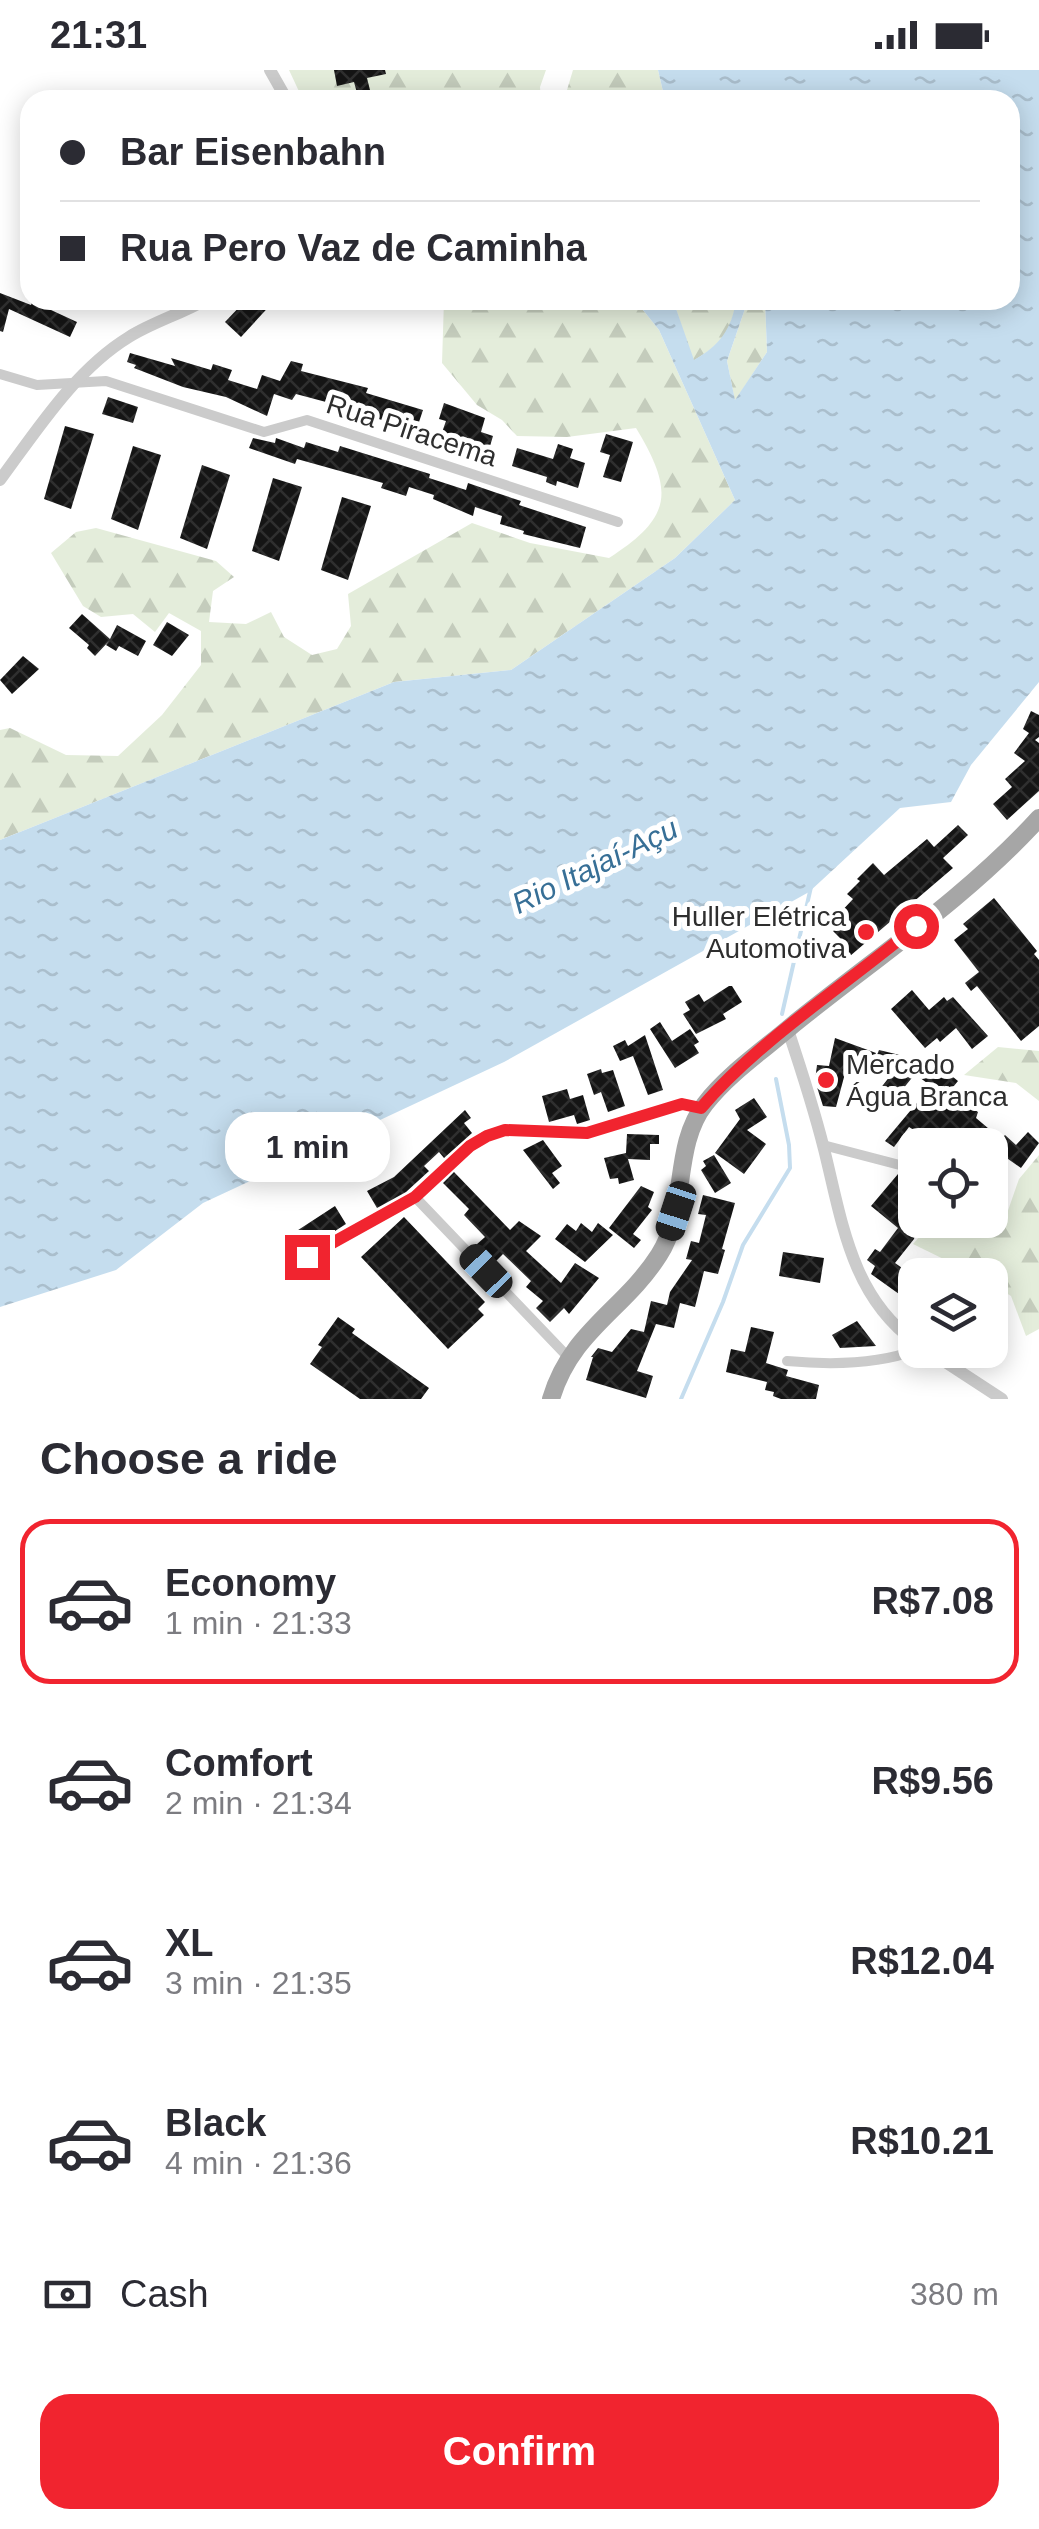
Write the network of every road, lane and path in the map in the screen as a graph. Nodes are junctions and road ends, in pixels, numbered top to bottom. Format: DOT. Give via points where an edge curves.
graph roads {
  1 [pos="184,310"];
  2 [pos="0,374"];
  3 [pos="75,384"];
  4 [pos="0,480"];
  5 [pos="618,522"];
  6 [pos="1039,818"];
  7 [pos="788,1030"];
  8 [pos="701,1108"];
  9 [pos="823,1145"];
  10 [pos="898,1165"];
  11 [pos="415,1197"];
  12 [pos="307,1257"];
  13 [pos="898,1328"];
  14 [pos="568,1357"];
  15 [pos="898,1357"];
  16 [pos="787,1361"];
  17 [pos="955,1368"];
  18 [pos="552,1399"];
  19 [pos="1002,1399"];
  1 -- 3 [label="street" via="132,335"];
  2 -- 3 [label="street, Rua Piracema" via="37,384"];
  3 -- 4 [label="street"];
  3 -- 5 [label="street, Rua Piracema" via="106,380 264,432 307,420"];
  6 -- 7 [label="main road" via="983,872"];
  7 -- 8 [label="main road"];
  7 -- 9 [label="street"];
  8 -- 11 [label="street" via="682,1104 587,1133 505,1130 470,1146"];
  8 -- 14 [label="main road" via="665,1246"];
  9 -- 10 [label="street"];
  9 -- 13 [label="street" via="855,1268"];
  11 -- 12 [label="street"];
  11 -- 14 [label="street"];
  14 -- 18 [label="main road"];
  15 -- 16 [label="street"];
  17 -- 19 [label="street"];
}
